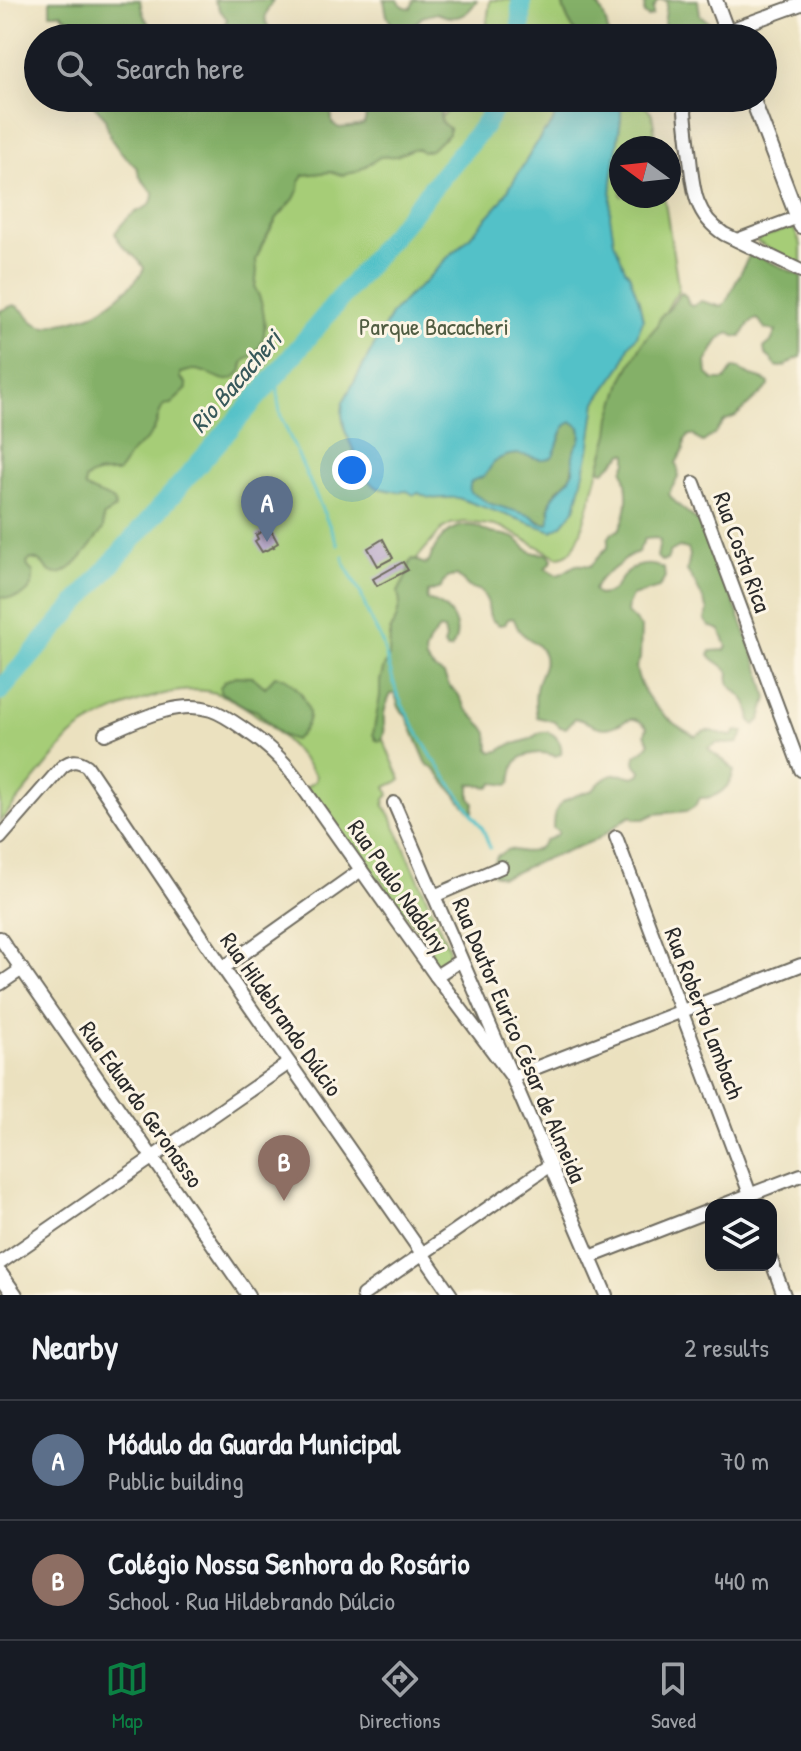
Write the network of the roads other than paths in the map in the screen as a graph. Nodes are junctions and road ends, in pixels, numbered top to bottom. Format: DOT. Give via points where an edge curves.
graph roads {
  1 [pos="715,0"];
  2 [pos="801,4"];
  3 [pos="721,24"];
  4 [pos="753,24"];
  5 [pos="686,112"];
  6 [pos="758,112"];
  7 [pos="800,220"];
  8 [pos="737,240"];
  9 [pos="801,271"];
  10 [pos="694,483"];
  11 [pos="105,734"];
  12 [pos="801,770"];
  13 [pos="394,803"];
  14 [pos="616,837"];
  15 [pos="0,838"];
  16 [pos="501,867"];
  17 [pos="361,870"];
  18 [pos="434,896"];
  19 [pos="0,938"];
  20 [pos="461,960"];
  21 [pos="801,965"];
  22 [pos="223,968"];
  23 [pos="22,969"];
  24 [pos="436,976"];
  25 [pos="0,984"];
  26 [pos="681,1011"];
  27 [pos="289,1063"];
  28 [pos="512,1077"];
  29 [pos="152,1157"];
  30 [pos="550,1165"];
  31 [pos="801,1175"];
  32 [pos="751,1199"];
  33 [pos="753,1199"];
  34 [pos="705,1212"];
  35 [pos="422,1254"];
  36 [pos="590,1257"];
  37 [pos="0,1263"];
  38 [pos="775,1271"];
  39 [pos="0,1274"];
  40 [pos="15,1295"];
  41 [pos="248,1295"];
  42 [pos="363,1295"];
  43 [pos="451,1295"];
  44 [pos="606,1295"];
  45 [pos="784,1295"];
  1 -- 3 [label="main road"];
  2 -- 4 [label="street"];
  5 -- 8 [label="street" via="696,198 706,219"];
  6 -- 7 [label="main road"];
  7 -- 8 [label="street"];
  8 -- 9 [label="street"];
  10 -- 12 [label="street, Rua Costa Rica"];
  11 -- 17 [label="street, Rua Paulo Nadolny" via="186,707 225,717 280,758"];
  13 -- 18 [label="street, Rua Doutor Eurico César de Almeida"];
  14 -- 26 [label="street, Rua Roberto Lambach"];
  15 -- 22 [label="street, Rua Hildebrando Dúlcio" via="69,762 87,766"];
  16 -- 18 [label="street"];
  17 -- 22 [label="street"];
  17 -- 24 [label="street, Rua Paulo Nadolny"];
  18 -- 20 [label="street, Rua Doutor Eurico César de Almeida"];
  19 -- 23 [label="street, Rua Eduardo Geronasso"];
  20 -- 24 [label="street"];
  20 -- 28 [label="street, Rua Doutor Eurico César de Almeida"];
  21 -- 26 [label="street"];
  22 -- 27 [label="street, Rua Hildebrando Dúlcio"];
  23 -- 25 [label="street"];
  23 -- 29 [label="street, Rua Eduardo Geronasso"];
  24 -- 28 [label="street, Rua Paulo Nadolny"];
  26 -- 28 [label="street"];
  26 -- 32 [label="street, Rua Roberto Lambach"];
  27 -- 29 [label="street"];
  27 -- 35 [label="street, Rua Hildebrando Dúlcio"];
  28 -- 30 [label="street, Rua Doutor Eurico César de Almeida"];
  29 -- 37 [label="street"];
  29 -- 41 [label="street, Rua Eduardo Geronasso"];
  30 -- 35 [label="street"];
  30 -- 36 [label="street, Rua Doutor Eurico César de Almeida"];
  31 -- 33 [label="street"];
  34 -- 36 [label="street"];
  35 -- 42 [label="street"];
  35 -- 43 [label="street, Rua Hildebrando Dúlcio"];
  36 -- 44 [label="street, Rua Doutor Eurico César de Almeida"];
  38 -- 45 [label="street"];
  39 -- 40 [label="main road"];
}
